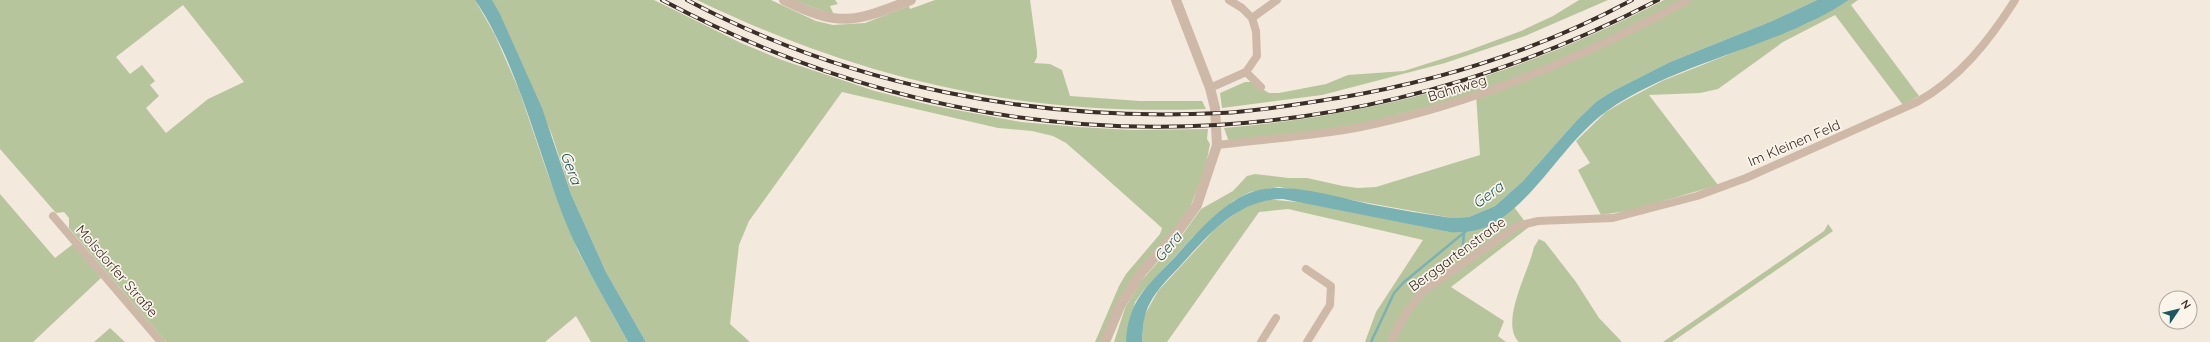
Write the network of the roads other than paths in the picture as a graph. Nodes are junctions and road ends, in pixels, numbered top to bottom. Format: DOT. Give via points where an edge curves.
graph roads {
  1 [pos="784,0"];
  2 [pos="911,0"];
  3 [pos="1176,0"];
  4 [pos="1229,0"];
  5 [pos="1277,0"];
  6 [pos="1688,0"];
  7 [pos="2015,0"];
  8 [pos="1252,18"];
  9 [pos="1246,72"];
  10 [pos="1261,87"];
  11 [pos="1210,88"];
  12 [pos="1217,145"];
  13 [pos="53,216"];
  14 [pos="1538,221"];
  15 [pos="1306,269"];
  16 [pos="1276,318"];
  17 [pos="161,342"];
  18 [pos="1105,342"];
  19 [pos="1261,342"];
  20 [pos="1308,342"];
  21 [pos="1391,342"];
  1 -- 2 [label="street" via="814,14 847,20 874,14"];
  3 -- 11 [label="street"];
  4 -- 8 [label="street"];
  5 -- 8 [label="street"];
  6 -- 12 [label="street, Bahnweg" via="1626,33 1539,72 1456,102 1361,127"];
  7 -- 14 [label="street, Im Kleinen Feld" via="1978,51 1952,78 1935,92 1877,121 1746,178 1661,207 1613,218"];
  8 -- 9 [label="street" via="1258,51"];
  9 -- 10 [label="street"];
  9 -- 11 [label="street"];
  11 -- 12 [label="street" via="1215,108"];
  12 -- 18 [label="street" via="1197,205 1141,273 1120,306"];
  13 -- 17 [label="street, Molsdorfer Straße"];
  14 -- 21 [label="street, Berggartenstraße" via="1517,226 1424,291 1400,322"];
  15 -- 20 [label="street" via="1331,286 1330,305"];
  16 -- 19 [label="street"];
}
